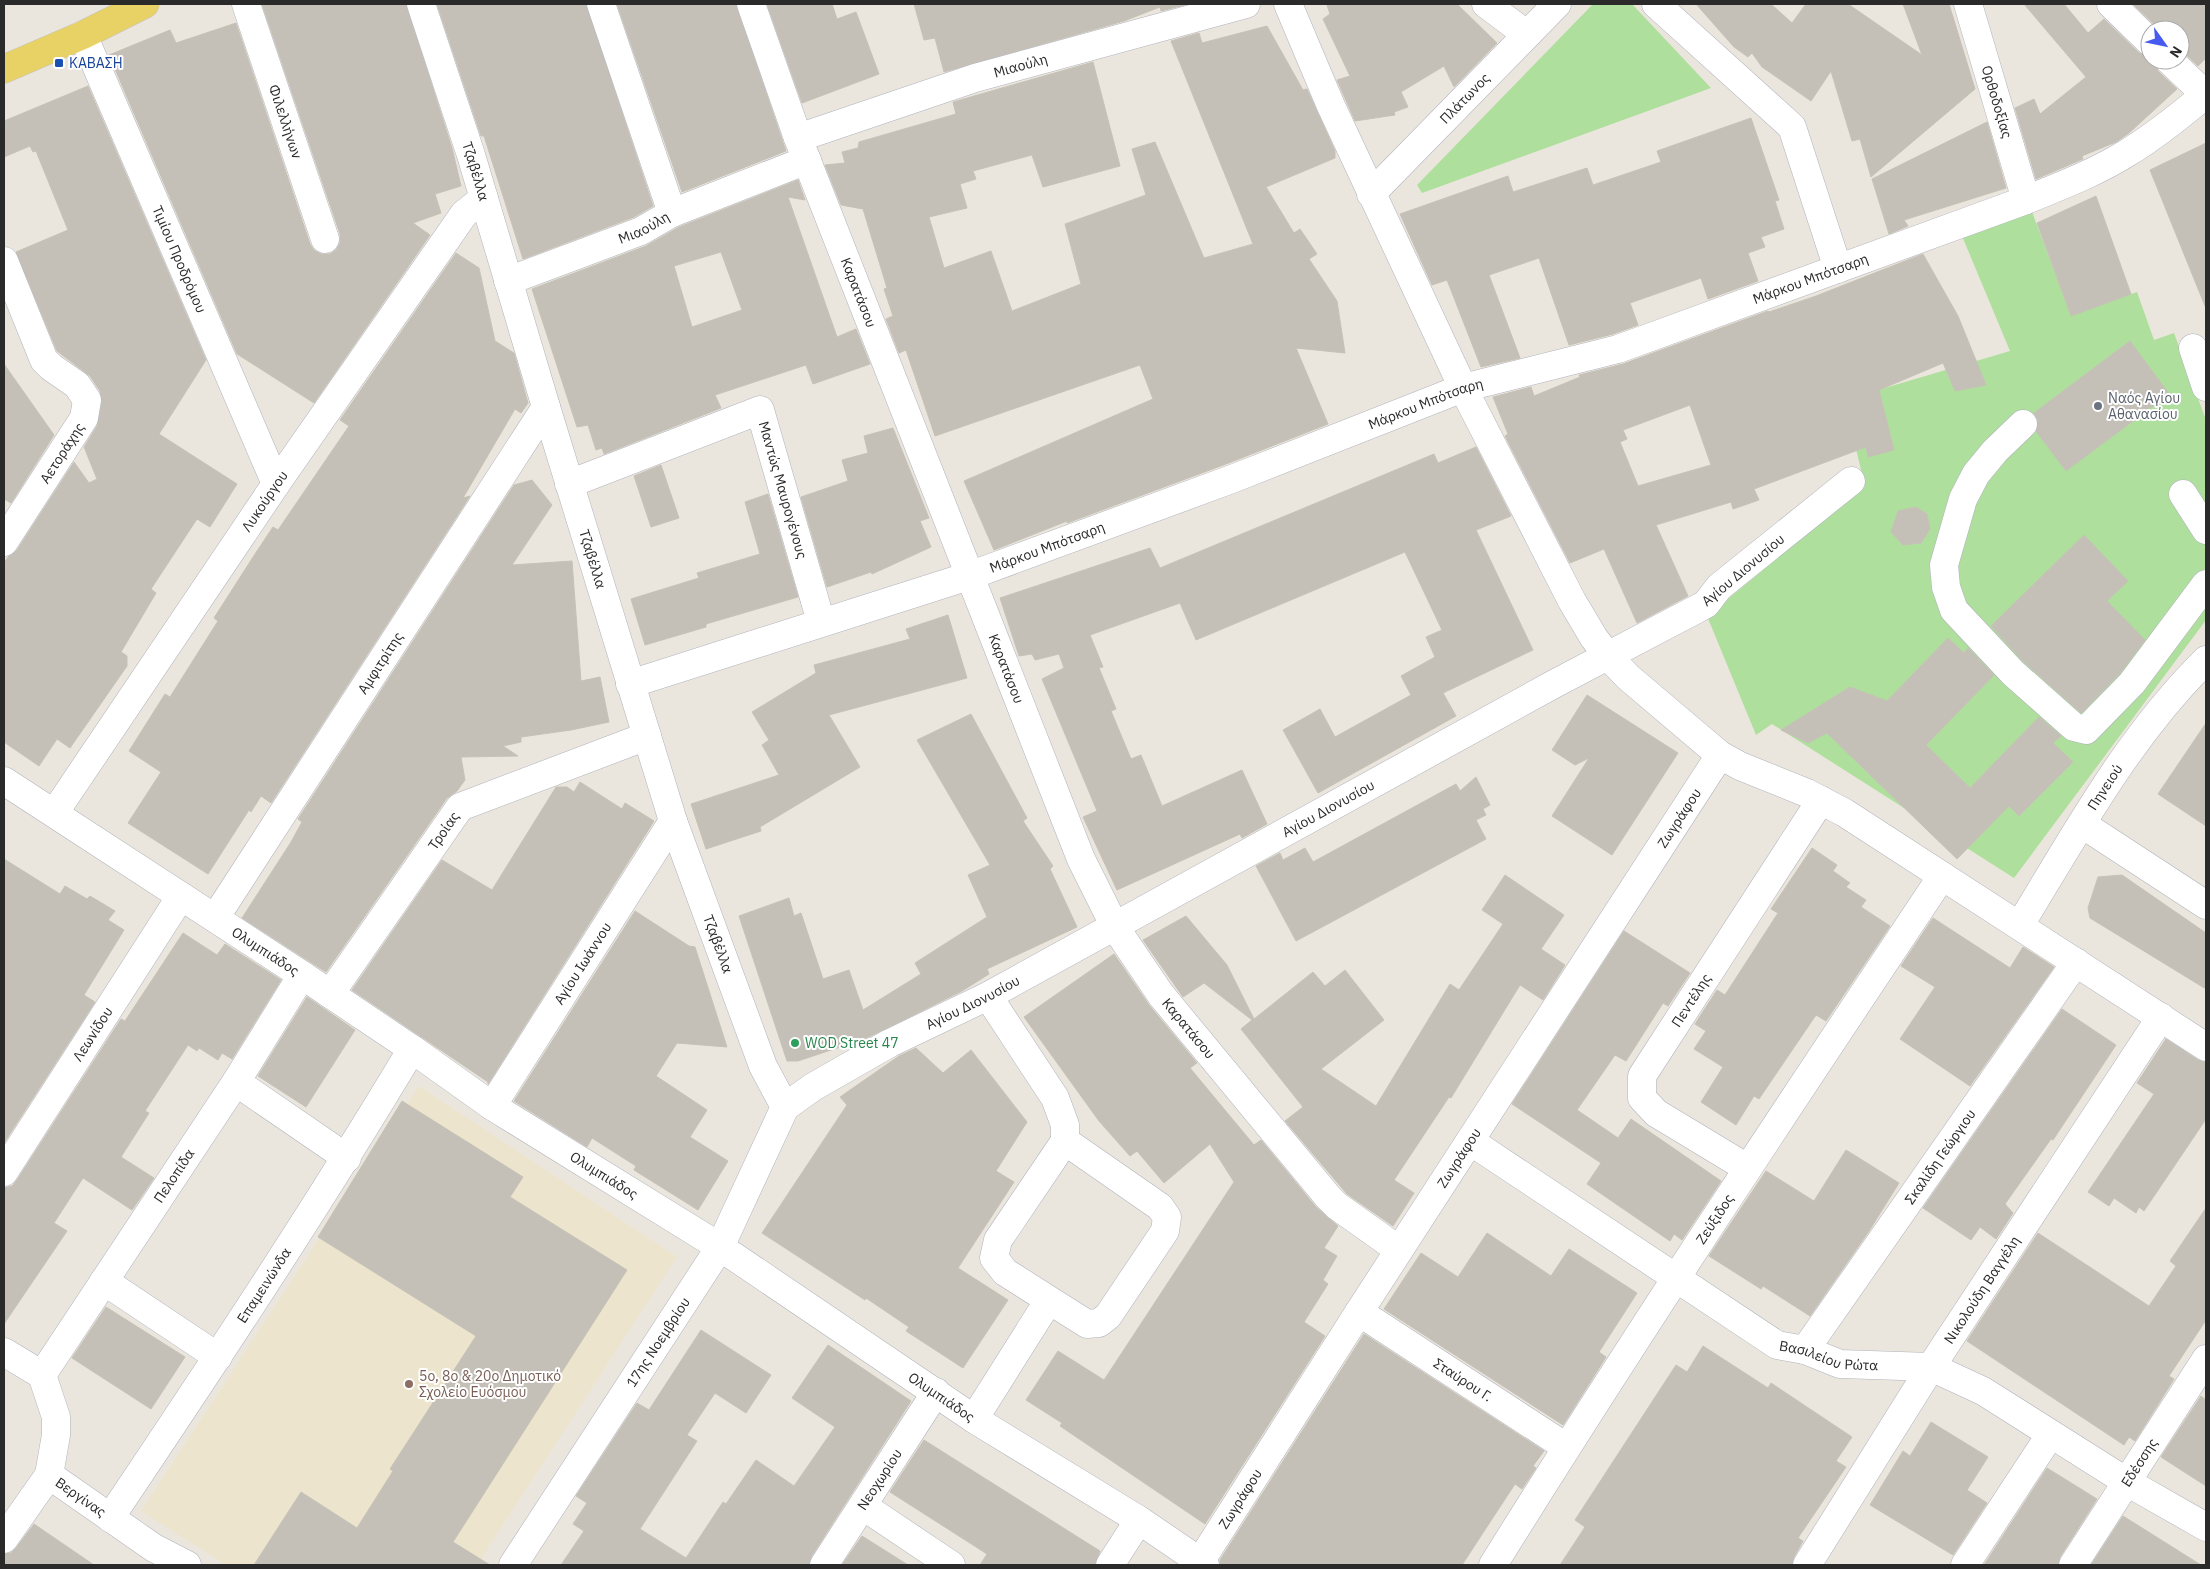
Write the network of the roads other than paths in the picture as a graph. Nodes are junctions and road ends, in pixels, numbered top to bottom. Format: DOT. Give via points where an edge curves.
graph roads {
  1 [pos="145,4"];
  2 [pos="246,4"];
  3 [pos="421,4"];
  4 [pos="601,4"];
  5 [pos="751,4"];
  6 [pos="1246,4"];
  7 [pos="1288,4"];
  8 [pos="1486,4"];
  9 [pos="1557,4"];
  10 [pos="1656,4"];
  11 [pos="1968,4"];
  12 [pos="2110,4"];
  13 [pos="2140,32"];
  14 [pos="83,34"];
  15 [pos="1526,34"];
  16 [pos="4,69"];
  17 [pos="2180,70"];
  18 [pos="2206,95"];
  19 [pos="802,149"];
  20 [pos="1371,194"];
  21 [pos="484,198"];
  22 [pos="2026,200"];
  23 [pos="672,214"];
  24 [pos="325,239"];
  25 [pos="4,262"];
  26 [pos="1838,269"];
  27 [pos="508,281"];
  28 [pos="2193,348"];
  29 [pos="2206,387"];
  30 [pos="1463,388"];
  31 [pos="546,407"];
  32 [pos="2023,424"];
  33 [pos="1851,481"];
  34 [pos="276,484"];
  35 [pos="569,484"];
  36 [pos="2183,494"];
  37 [pos="2206,530"];
  38 [pos="4,540"];
  39 [pos="969,576"];
  40 [pos="2206,584"];
  41 [pos="821,622"];
  42 [pos="1608,656"];
  43 [pos="2206,660"];
  44 [pos="630,684"];
  45 [pos="647,736"];
  46 [pos="1720,755"];
  47 [pos="4,780"];
  48 [pos="1821,800"];
  49 [pos="55,812"];
  50 [pos="673,821"];
  51 [pos="2082,824"];
  52 [pos="1942,876"];
  53 [pos="181,896"];
  54 [pos="2206,905"];
  55 [pos="215,918"];
  56 [pos="2020,926"];
  57 [pos="1115,927"];
  58 [pos="2076,962"];
  59 [pos="302,976"];
  60 [pos="330,994"];
  61 [pos="988,996"];
  62 [pos="2161,1017"];
  63 [pos="2206,1047"];
  64 [pos="412,1049"];
  65 [pos="236,1082"];
  66 [pos="492,1106"];
  67 [pos="785,1107"];
  68 [pos="1065,1141"];
  69 [pos="1470,1141"];
  70 [pos="347,1158"];
  71 [pos="1746,1168"];
  72 [pos="4,1172"];
  73 [pos="720,1247"];
  74 [pos="1399,1250"];
  75 [pos="1676,1279"];
  76 [pos="104,1281"];
  77 [pos="1049,1300"];
  78 [pos="1359,1312"];
  79 [pos="1805,1350"];
  80 [pos="4,1352"];
  81 [pos="218,1357"];
  82 [pos="2206,1359"];
  83 [pos="1931,1367"];
  84 [pos="42,1375"];
  85 [pos="936,1392"];
  86 [pos="974,1419"];
  87 [pos="2050,1435"];
  88 [pos="1566,1447"];
  89 [pos="49,1475"];
  90 [pos="2127,1482"];
  91 [pos="863,1506"];
  92 [pos="110,1518"];
  93 [pos="1139,1520"];
  94 [pos="2206,1527"];
  95 [pos="4,1539"];
  96 [pos="182,1564"];
  97 [pos="1202,1564"];
  98 [pos="513,1565"];
  99 [pos="824,1565"];
  100 [pos="951,1565"];
  101 [pos="1110,1565"];
  102 [pos="1493,1565"];
  103 [pos="1807,1565"];
  104 [pos="1965,1565"];
  105 [pos="2073,1565"];
  1 -- 14 [label="main road"];
  2 -- 24 [label="street, Φιλελλήνων"];
  3 -- 21 [label="street, Τζαβέλλα"];
  4 -- 23 [label="street"];
  5 -- 19 [label="street, Καρατάσου"];
  6 -- 19 [label="street, Μιαούλη" via="975,78"];
  7 -- 20 [label="street"];
  8 -- 15 [label="street"];
  9 -- 15 [label="street, Πλάτωνος"];
  10 -- 26 [label="street" via="1792,128"];
  11 -- 22 [label="street, Ορθοδοξίας"];
  12 -- 13 [label="street"];
  14 -- 16 [label="main road"];
  14 -- 34 [label="street, Τιμίου Προδρόμου"];
  15 -- 20 [label="street, Πλάτωνος"];
  17 -- 18 [label="street"];
  18 -- 22 [label="street, Μάρκου Μπότσαρη" via="2126,154"];
  19 -- 23 [label="street, Μιαούλη"];
  19 -- 39 [label="street, Καρατάσου"];
  20 -- 30 [label="street"];
  21 -- 27 [label="street, Τζαβέλλα"];
  21 -- 34 [label="street, Λυκούργου" via="464,214"];
  22 -- 26 [label="street, Μάρκου Μπότσαρη"];
  23 -- 27 [label="street, Μιαούλη" via="641,231"];
  25 -- 38 [label="street, Αετοράχης" via="44,360 77,385 87,400 84,418"];
  26 -- 30 [label="street, Μάρκου Μπότσαρη" via="1618,349"];
  27 -- 31 [label="street, Τζαβέλλα"];
  28 -- 29 [label="street"];
  30 -- 39 [label="street, Μάρκου Μπότσαρη" via="1232,479"];
  30 -- 42 [label="street" via="1572,601"];
  31 -- 35 [label="street, Τζαβέλλα"];
  31 -- 55 [label="street, Αμφιτρίτης"];
  32 -- 40 [label="street" via="1976,474 1963,500 1944,565 1946,587 1954,610 2014,673 2074,727 2086,730 2132,683"];
  33 -- 42 [label="street, Αγίου Διονυσίου" via="1719,587 1706,604"];
  34 -- 49 [label="street, Λυκούργου"];
  35 -- 41 [label="street, Μαντώς Μαυρογένους" via="760,410"];
  35 -- 44 [label="street, Τζαβέλλα"];
  36 -- 37 [label="street"];
  39 -- 41 [label="street, Μάρκου Μπότσαρη"];
  39 -- 57 [label="street, Καρατάσου" via="1081,859"];
  41 -- 44 [label="street, Μάρκου Μπότσαρη"];
  42 -- 46 [label="street" via="1642,690"];
  42 -- 57 [label="street, Αγίου Διονυσίου"];
  43 -- 51 [label="street, Πηνειού" via="2157,712"];
  44 -- 45 [label="street, Τζαβέλλα"];
  45 -- 50 [label="street, Τζαβέλλα"];
  45 -- 60 [label="street, Τροίας" via="460,807"];
  46 -- 48 [label="street"];
  46 -- 69 [label="street, Ζωγράφου"];
  47 -- 49 [label="street, Ολυμπιάδος"];
  48 -- 52 [label="street"];
  48 -- 71 [label="street, Πεντέλης" via="1642,1076 1642,1098 1656,1113"];
  49 -- 53 [label="street, Ολυμπιάδος"];
  50 -- 66 [label="street, Αγίου Ιωάννου"];
  50 -- 67 [label="street, Τζαβέλλα" via="763,1066"];
  51 -- 54 [label="street"];
  51 -- 56 [label="street, Πηνειού"];
  52 -- 56 [label="street"];
  52 -- 71 [label="street, Ζεύξιδος"];
  53 -- 55 [label="street, Ολυμπιάδος"];
  53 -- 72 [label="street, Λεωνίδου"];
  55 -- 59 [label="street, Ολυμπιάδος"];
  56 -- 58 [label="street"];
  57 -- 61 [label="street, Αγίου Διονυσίου"];
  57 -- 74 [label="street, Καρατάσου" via="1161,995 1328,1197"];
  58 -- 62 [label="street"];
  58 -- 79 [label="street, Σκαλίδη Γεώργιου"];
  59 -- 60 [label="street, Ολυμπιάδος"];
  59 -- 65 [label="street, Πελοπίδα"];
  60 -- 64 [label="street, Ολυμπιάδος"];
  61 -- 67 [label="street, Αγίου Διονυσίου" via="890,1043 813,1087"];
  61 -- 68 [label="street" via="1055,1098 1065,1125"];
  62 -- 63 [label="street"];
  62 -- 83 [label="street, Νικολούδη Βαγγέλη"];
  64 -- 66 [label="street, Ολυμπιάδος"];
  64 -- 70 [label="street, Επαμεινώνδα"];
  65 -- 70 [label="street"];
  65 -- 76 [label="street, Πελοπίδα"];
  66 -- 73 [label="street, Ολυμπιάδος"];
  67 -- 73 [label="street, 17ης Νοεμβρίου"];
  68 -- 77 [label="street" via="998,1240 994,1258 1005,1272"];
  68 -- 77 [label="street" via="1160,1207 1167,1217 1165,1231 1108,1316 1099,1323 1087,1324"];
  69 -- 74 [label="street, Ζωγράφου"];
  69 -- 75 [label="street, Βασιλείου Ρώτα"];
  70 -- 81 [label="street, Επαμεινώνδα"];
  71 -- 75 [label="street, Ζεύξιδος"];
  73 -- 85 [label="street, Ολυμπιάδος"];
  73 -- 98 [label="street, 17ης Νοεμβρίου"];
  74 -- 78 [label="street, Ζωγράφου"];
  75 -- 79 [label="street, Βασιλείου Ρώτα" via="1777,1345"];
  75 -- 88 [label="street, Ζεύξιδος"];
  76 -- 81 [label="street"];
  76 -- 84 [label="street, Πελοπίδα"];
  77 -- 86 [label="street"];
  78 -- 88 [label="street, Σταύρου Γ."];
  78 -- 97 [label="street, Ζωγράφου"];
  79 -- 83 [label="street, Βασιλείου Ρώτα" via="1840,1364"];
  80 -- 84 [label="street"];
  81 -- 92 [label="street, Επαμεινώνδα"];
  82 -- 90 [label="street, Εδέσσης"];
  83 -- 87 [label="street, Βασιλείου Ρώτα" via="1983,1391"];
  83 -- 103 [label="street, Νικολούδη Βαγγέλη"];
  84 -- 89 [label="street, Βεργίνας" via="56,1417"];
  85 -- 86 [label="street, Ολυμπιάδος"];
  85 -- 91 [label="street, Νεοχωρίου"];
  86 -- 93 [label="street, Ολυμπιάδος"];
  87 -- 90 [label="street, Βασιλείου Ρώτα"];
  87 -- 104 [label="street"];
  88 -- 102 [label="street, Ζεύξιδος"];
  89 -- 92 [label="street, Βεργίνας"];
  89 -- 95 [label="street"];
  90 -- 94 [label="street, Βασιλείου Ρώτα"];
  90 -- 105 [label="street, Εδέσσης"];
  91 -- 99 [label="street, Νεοχωρίου"];
  91 -- 100 [label="street"];
  92 -- 96 [label="street, Βεργίνας"];
  93 -- 97 [label="street, Ολυμπιάδος"];
  93 -- 101 [label="street"];
}
